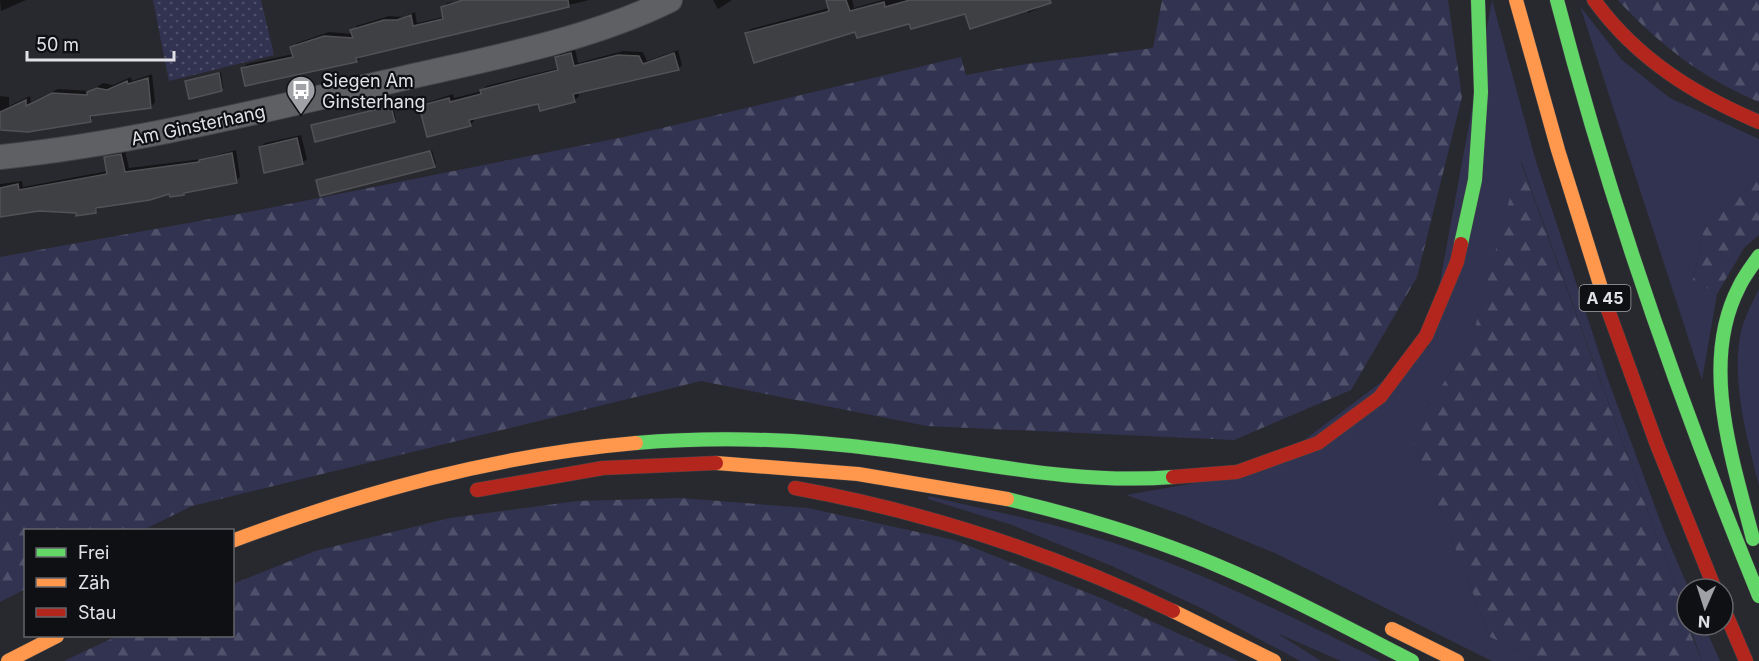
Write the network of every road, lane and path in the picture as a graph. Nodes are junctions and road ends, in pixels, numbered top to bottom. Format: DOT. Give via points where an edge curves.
graph roads {
  1 [pos="670,0"];
  2 [pos="1478,0"];
  3 [pos="1516,0"];
  4 [pos="1557,0"];
  5 [pos="1594,0"];
  6 [pos="1759,122"];
  7 [pos="0,157"];
  8 [pos="1759,256"];
  9 [pos="907,454"];
  10 [pos="713,478"];
  11 [pos="518,483"];
  12 [pos="776,485"];
  13 [pos="1047,488"];
  14 [pos="466,492"];
  15 [pos="234,540"];
  16 [pos="1759,561"];
  17 [pos="1710,577"];
  18 [pos="1759,596"];
  19 [pos="1379,622"];
  20 [pos="1735,636"];
  21 [pos="55,637"];
  22 [pos="8,661"];
  23 [pos="1274,661"];
  24 [pos="1412,661"];
  25 [pos="1457,661"];
  26 [pos="1746,661"];
  1 -- 7 [label="street, Am Ginsterhang" via="586,32 240,117 78,149"];
  2 -- 9 [label="highway" via="1478,160 1473,200 1455,273 1442,308 1409,366 1362,414 1307,448 1279,459 1251,468 1180,479 1099,478"];
  3 -- 17 [label="highway, A 45" via="1585,240 1638,395"];
  4 -- 18 [label="highway, A 45" via="1617,214 1663,350"];
  5 -- 6 [label="highway" via="1633,44 1667,72 1703,95"];
  8 -- 16 [label="highway" via="1737,288 1729,310 1722,378 1733,463"];
  9 -- 13 [label="highway"];
  9 -- 15 [label="highway" via="807,441 740,438 628,443 450,473 363,495"];
  10 -- 11 [label="highway" via="600,476"];
  11 -- 14 [label="highway"];
  11 -- 24 [label="highway" via="621,466 692,463 860,473 949,487 1040,507 1201,559 1289,598"];
  12 -- 23 [label="highway" via="897,508 1010,542 1145,597"];
  19 -- 25 [label="highway"];
  20 -- 26 [label="highway"];
  21 -- 22 [label="highway"];
}
